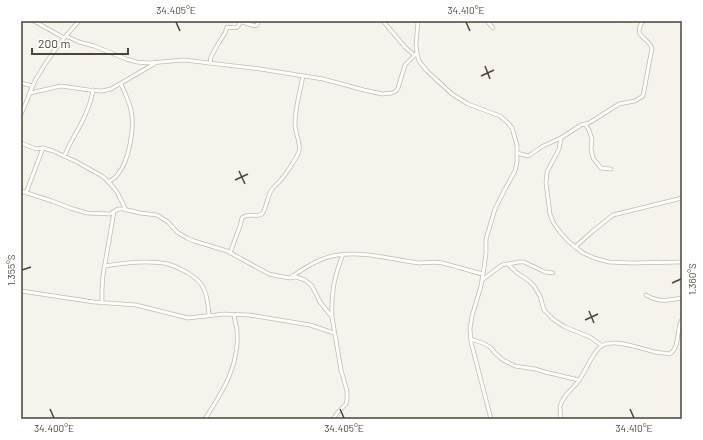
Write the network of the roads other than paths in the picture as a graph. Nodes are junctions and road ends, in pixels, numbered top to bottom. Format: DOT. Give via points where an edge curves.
graph roads {
  1 [pos="34,21"];
  2 [pos="79,21"];
  3 [pos="259,21"];
  4 [pos="383,21"];
  5 [pos="418,21"];
  6 [pos="487,21"];
  7 [pos="643,21"];
  8 [pos="493,28"];
  9 [pos="65,37"];
  10 [pos="415,54"];
  11 [pos="156,63"];
  12 [pos="210,63"];
  13 [pos="303,76"];
  14 [pos="21,83"];
  15 [pos="121,84"];
  16 [pos="33,86"];
  17 [pos="93,90"];
  18 [pos="30,92"];
  19 [pos="21,114"];
  20 [pos="585,124"];
  21 [pos="561,138"];
  22 [pos="21,142"];
  23 [pos="43,148"];
  24 [pos="517,153"];
  25 [pos="64,156"];
  26 [pos="611,169"];
  27 [pos="108,182"];
  28 [pos="21,191"];
  29 [pos="26,193"];
  30 [pos="682,198"];
  31 [pos="126,210"];
  32 [pos="114,212"];
  33 [pos="575,247"];
  34 [pos="230,253"];
  35 [pos="343,254"];
  36 [pos="682,262"];
  37 [pos="508,264"];
  38 [pos="105,266"];
  39 [pos="553,273"];
  40 [pos="483,274"];
  41 [pos="290,278"];
  42 [pos="482,280"];
  43 [pos="21,291"];
  44 [pos="646,295"];
  45 [pos="682,298"];
  46 [pos="102,303"];
  47 [pos="209,315"];
  48 [pos="234,315"];
  49 [pos="332,317"];
  50 [pos="682,319"];
  51 [pos="334,333"];
  52 [pos="471,340"];
  53 [pos="601,346"];
  54 [pos="579,380"];
  55 [pos="336,415"];
  56 [pos="205,419"];
  57 [pos="329,419"];
  58 [pos="333,419"];
  59 [pos="491,419"];
  60 [pos="560,419"];
  1 -- 9 [label="street"];
  2 -- 9 [label="street"];
  3 -- 12 [label="street" via="255,26 240,22 236,28 227,27"];
  4 -- 10 [label="street" via="405,47"];
  5 -- 10 [label="street"];
  6 -- 8 [label="street"];
  7 -- 20 [label="street" via="639,33 652,49 643,96 635,101 619,104"];
  9 -- 11 [label="street" via="126,59"];
  9 -- 16 [label="street"];
  10 -- 13 [label="street" via="405,65 396,91 388,94"];
  10 -- 24 [label="street" via="426,70 452,94 468,104 500,116 508,123 512,128"];
  11 -- 12 [label="street" via="184,60"];
  11 -- 15 [label="street"];
  12 -- 13 [label="street"];
  13 -- 34 [label="street" via="295,124 299,143 297,156 270,191 262,214 242,218"];
  14 -- 16 [label="street"];
  15 -- 17 [label="street" via="102,91"];
  15 -- 27 [label="street" via="132,111 132,130 127,156 119,174"];
  16 -- 18 [label="street"];
  17 -- 18 [label="street" via="61,86"];
  17 -- 25 [label="street" via="80,126"];
  18 -- 19 [label="street"];
  20 -- 21 [label="street"];
  20 -- 26 [label="street" via="592,139 593,158 601,168"];
  21 -- 24 [label="street" via="528,156"];
  21 -- 33 [label="street" via="547,172 546,183 550,214 560,232"];
  22 -- 23 [label="street" via="36,149"];
  23 -- 25 [label="street"];
  23 -- 29 [label="street"];
  24 -- 40 [label="street" via="516,171 495,209 486,239"];
  25 -- 27 [label="street" via="102,176"];
  27 -- 31 [label="street" via="117,192"];
  28 -- 29 [label="street"];
  29 -- 32 [label="street" via="83,212"];
  30 -- 33 [label="street" via="613,216"];
  31 -- 32 [label="street" via="118,209"];
  31 -- 34 [label="street" via="157,215 187,238"];
  32 -- 38 [label="street"];
  33 -- 36 [label="street" via="594,258 609,262"];
  34 -- 41 [label="street" via="269,274"];
  35 -- 40 [label="street" via="422,263 440,262"];
  35 -- 41 [label="street" via="326,258"];
  35 -- 49 [label="street" via="333,288"];
  37 -- 39 [label="street" via="524,262"];
  37 -- 42 [label="street" via="502,265"];
  37 -- 53 [label="street" via="534,286 544,310 554,320 590,337"];
  38 -- 46 [label="street"];
  38 -- 47 [label="street" via="156,262 180,268 193,276 203,287"];
  40 -- 42 [label="street"];
  41 -- 49 [label="street" via="305,280 312,286"];
  42 -- 52 [label="street" via="470,329"];
  43 -- 46 [label="street"];
  44 -- 45 [label="street" via="667,301"];
  46 -- 47 [label="street" via="136,305 188,318"];
  47 -- 48 [label="street"];
  48 -- 51 [label="street" via="292,321"];
  48 -- 56 [label="street" via="237,331 234,367"];
  49 -- 51 [label="street"];
  50 -- 53 [label="street" via="676,346 670,354 618,343 606,343"];
  51 -- 55 [label="street" via="347,391 346,404"];
  52 -- 54 [label="street" via="492,348 503,360 515,366 535,368"];
  52 -- 59 [label="street"];
  53 -- 54 [label="street"];
  54 -- 60 [label="street" via="562,403"];
  55 -- 57 [label="street"];
  55 -- 58 [label="street"];
}
